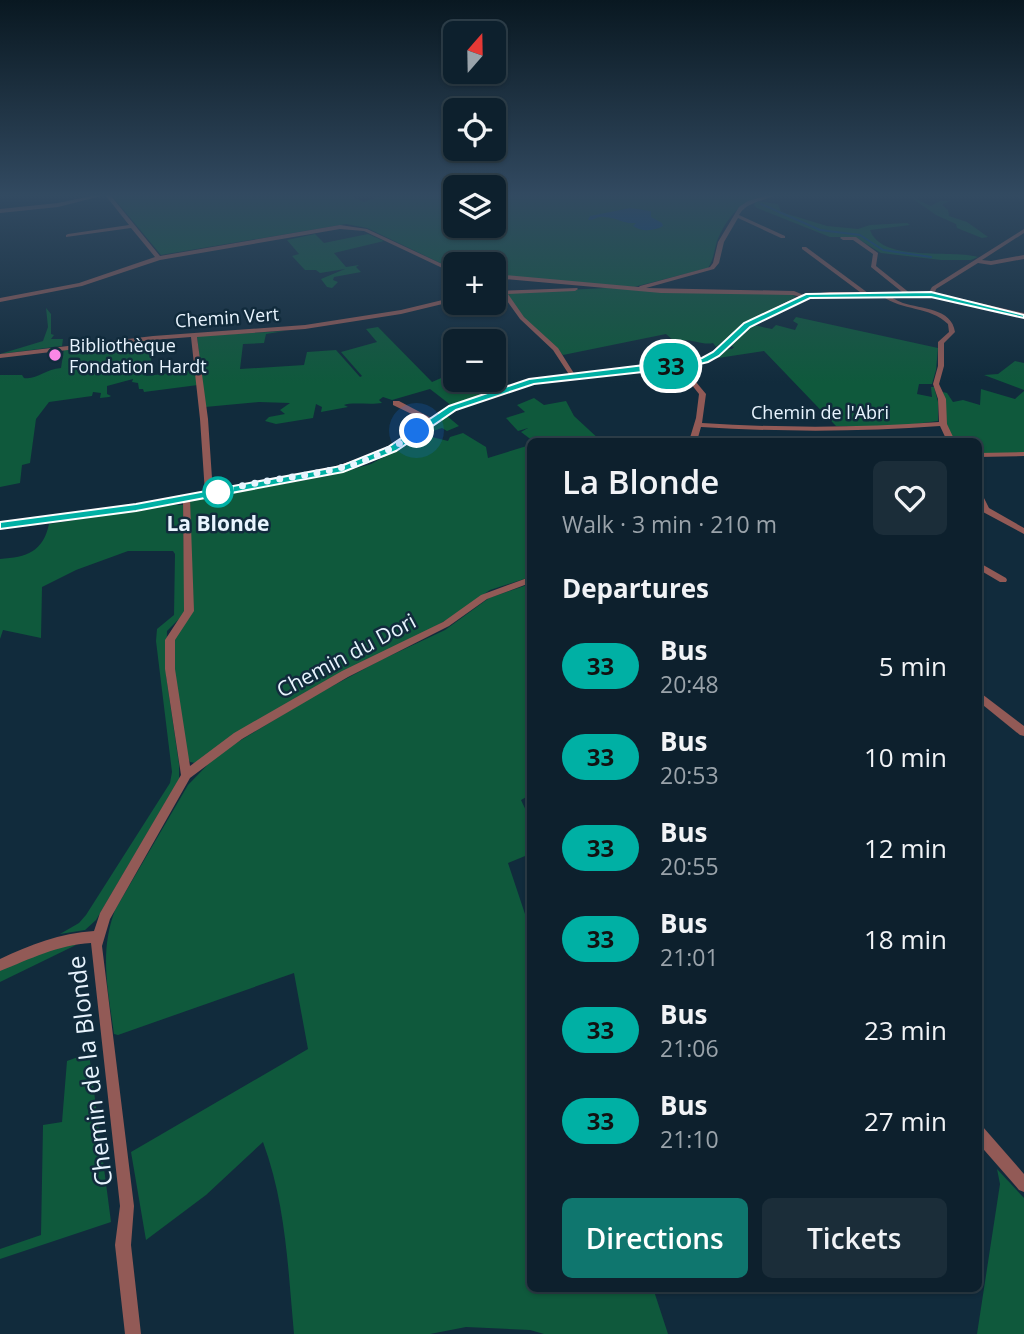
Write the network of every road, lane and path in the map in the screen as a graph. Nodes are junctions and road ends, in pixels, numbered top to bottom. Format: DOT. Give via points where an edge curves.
graph roads {
  1 [pos="159,258"];
  2 [pos="426,258"];
  3 [pos="717,258"];
  4 [pos="818,258"];
  5 [pos="876,258"];
  6 [pos="981,258"];
  7 [pos="1017,258"];
  8 [pos="977,261"];
  9 [pos="443,266"];
  10 [pos="506,277"];
  11 [pos="588,285"];
  12 [pos="638,289"];
  13 [pos="506,292"];
  14 [pos="866,294"];
  15 [pos="931,294"];
  16 [pos="884,295"];
  17 [pos="909,295"];
  18 [pos="506,296"];
  19 [pos="804,297"];
  20 [pos="0,300"];
  21 [pos="443,302"];
  22 [pos="1024,315"];
  23 [pos="194,335"];
  24 [pos="0,356"];
  25 [pos="679,365"];
  26 [pos="572,375"];
  27 [pos="396,403"];
  28 [pos="431,420"];
  29 [pos="943,424"];
  30 [pos="698,425"];
  31 [pos="694,438"];
  32 [pos="950,438"];
  33 [pos="1024,454"];
  34 [pos="982,455"];
  35 [pos="209,494"];
  36 [pos="186,498"];
  37 [pos="982,512"];
  38 [pos="0,525"];
  39 [pos="1024,531"];
  40 [pos="982,567"];
  41 [pos="1004,579"];
  42 [pos="527,581"];
  43 [pos="982,698"];
  44 [pos="1024,732"];
  45 [pos="187,775"];
  46 [pos="96,937"];
  47 [pos="0,965"];
  48 [pos="982,1137"];
  49 [pos="1024,1185"];
  50 [pos="133,1334"];
  1 -- 20 [label="street" via="76,286"];
  2 -- 9 [label="street"];
  3 -- 12 [label="street" via="712,268"];
  4 -- 14 [label="street"];
  5 -- 17 [label="street" via="873,266"];
  6 -- 8 [label="street"];
  7 -- 8 [label="street"];
  8 -- 15 [label="street"];
  10 -- 11 [label="street"];
  11 -- 12 [label="street"];
  11 -- 13 [label="street"];
  12 -- 19 [label="street" via="794,293"];
  14 -- 16 [label="main road"];
  14 -- 19 [label="main road"];
  15 -- 17 [label="main road"];
  15 -- 22 [label="street"];
  16 -- 17 [label="main road"];
  16 -- 29 [label="street" via="950,322 953,330 941,342 936,384"];
  18 -- 26 [label="street" via="556,349"];
  19 -- 25 [label="main road" via="747,325 709,359"];
  21 -- 23 [label="street, Chemin Vert" via="339,323"];
  23 -- 24 [label="street, Chemin Vert"];
  23 -- 35 [label="street"];
  25 -- 26 [label="main road"];
  25 -- 30 [label="street" via="703,392"];
  26 -- 28 [label="main road" via="517,386"];
  27 -- 28 [label="street"];
  28 -- 35 [label="main road" via="392,449 356,465"];
  29 -- 30 [label="street, Chemin de l'Abri" via="762,429"];
  29 -- 32 [label="street"];
  30 -- 31 [label="street"];
  33 -- 34 [label="street"];
  35 -- 36 [label="main road"];
  36 -- 38 [label="main road"];
  36 -- 45 [label="street" via="189,611 170,640 170,669"];
  37 -- 39 [label="street"];
  40 -- 41 [label="street"];
  42 -- 45 [label="street, Chemin du Dori" via="484,597 446,624 345,674 238,736"];
  43 -- 44 [label="street"];
  45 -- 46 [label="street, Chemin de la Blonde"];
  46 -- 47 [label="street" via="43,946"];
  46 -- 50 [label="street, Chemin de la Blonde" via="127,1206 123,1245"];
  48 -- 49 [label="street"];
}
